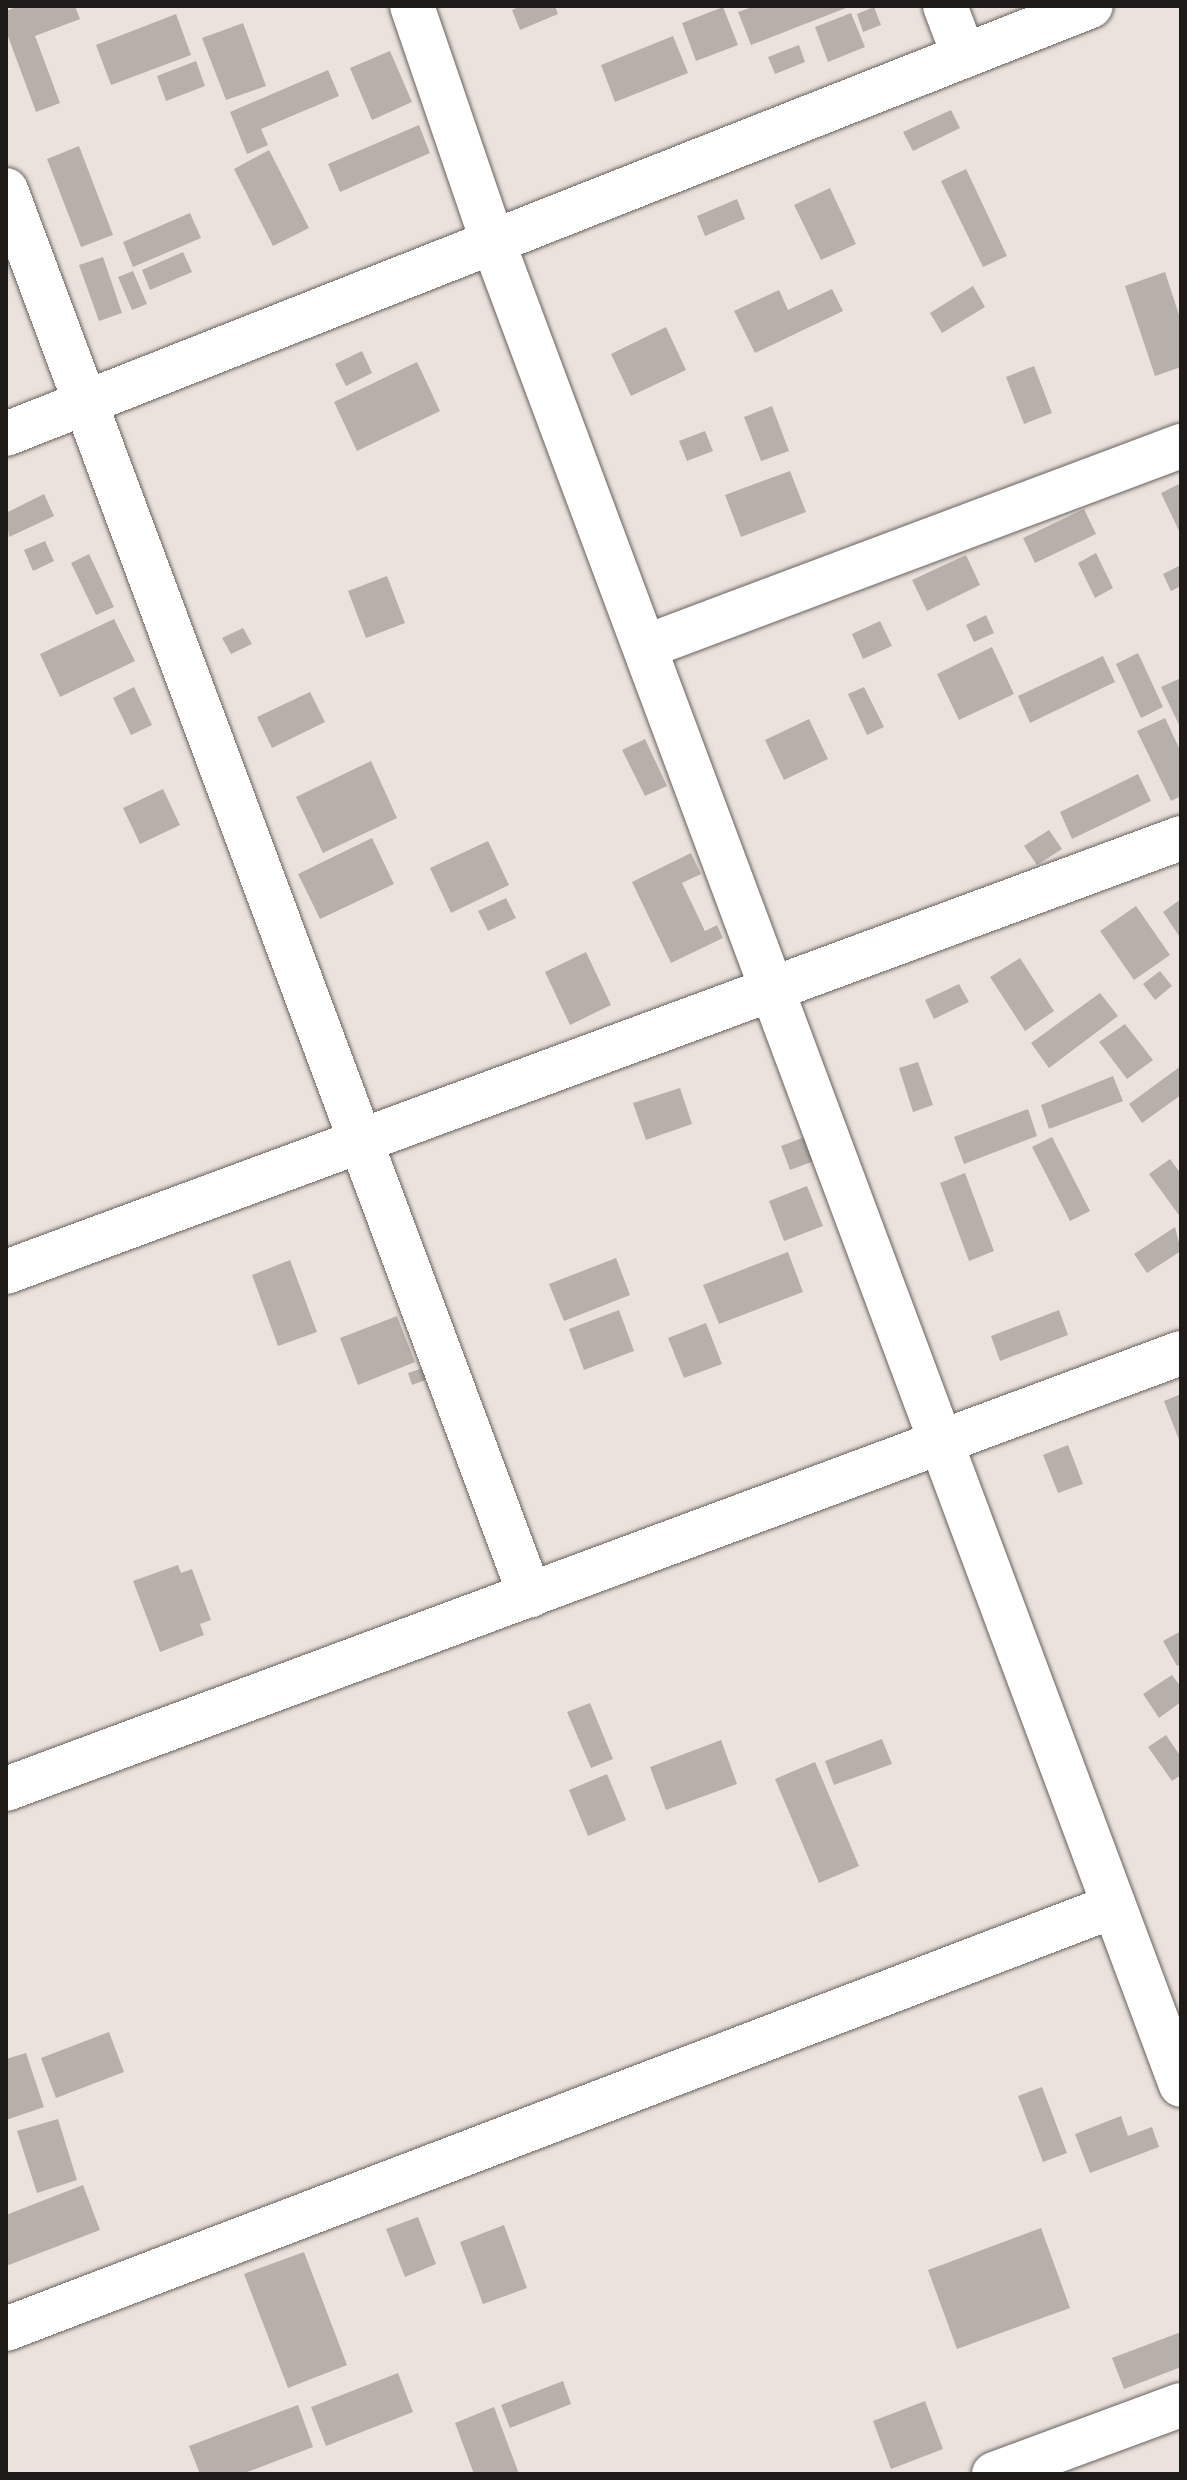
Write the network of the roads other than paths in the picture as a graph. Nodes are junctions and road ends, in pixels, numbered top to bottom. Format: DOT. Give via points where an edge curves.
graph roads {
  1 [pos="412,6"];
  2 [pos="945,6"];
  3 [pos="1091,6"];
  4 [pos="964,56"];
  5 [pos="6,190"];
  6 [pos="493,242"];
  7 [pos="85,403"];
  8 [pos="6,434"];
  9 [pos="1181,446"];
  10 [pos="645,647"];
  11 [pos="1181,838"];
  12 [pos="772,989"];
  13 [pos="361,1141"];
  14 [pos="6,1272"];
  15 [pos="1181,1353"];
  16 [pos="941,1442"];
  17 [pos="530,1595"];
  18 [pos="6,1789"];
  19 [pos="1114,1906"];
  20 [pos="1181,2085"];
  21 [pos="6,2329"];
  22 [pos="1181,2405"];
  23 [pos="994,2474"];
  1 -- 6 [label="street"];
  2 -- 4 [label="street"];
  3 -- 4 [label="street"];
  4 -- 6 [label="street"];
  5 -- 7 [label="street"];
  6 -- 7 [label="street"];
  6 -- 10 [label="street"];
  7 -- 8 [label="street"];
  7 -- 13 [label="street"];
  9 -- 10 [label="street"];
  10 -- 12 [label="street"];
  11 -- 12 [label="street"];
  12 -- 13 [label="street"];
  12 -- 16 [label="street"];
  13 -- 14 [label="street"];
  13 -- 17 [label="street"];
  15 -- 16 [label="street"];
  16 -- 17 [label="street"];
  16 -- 19 [label="street"];
  17 -- 18 [label="street"];
  19 -- 20 [label="street"];
  19 -- 21 [label="street"];
  22 -- 23 [label="street"];
}
